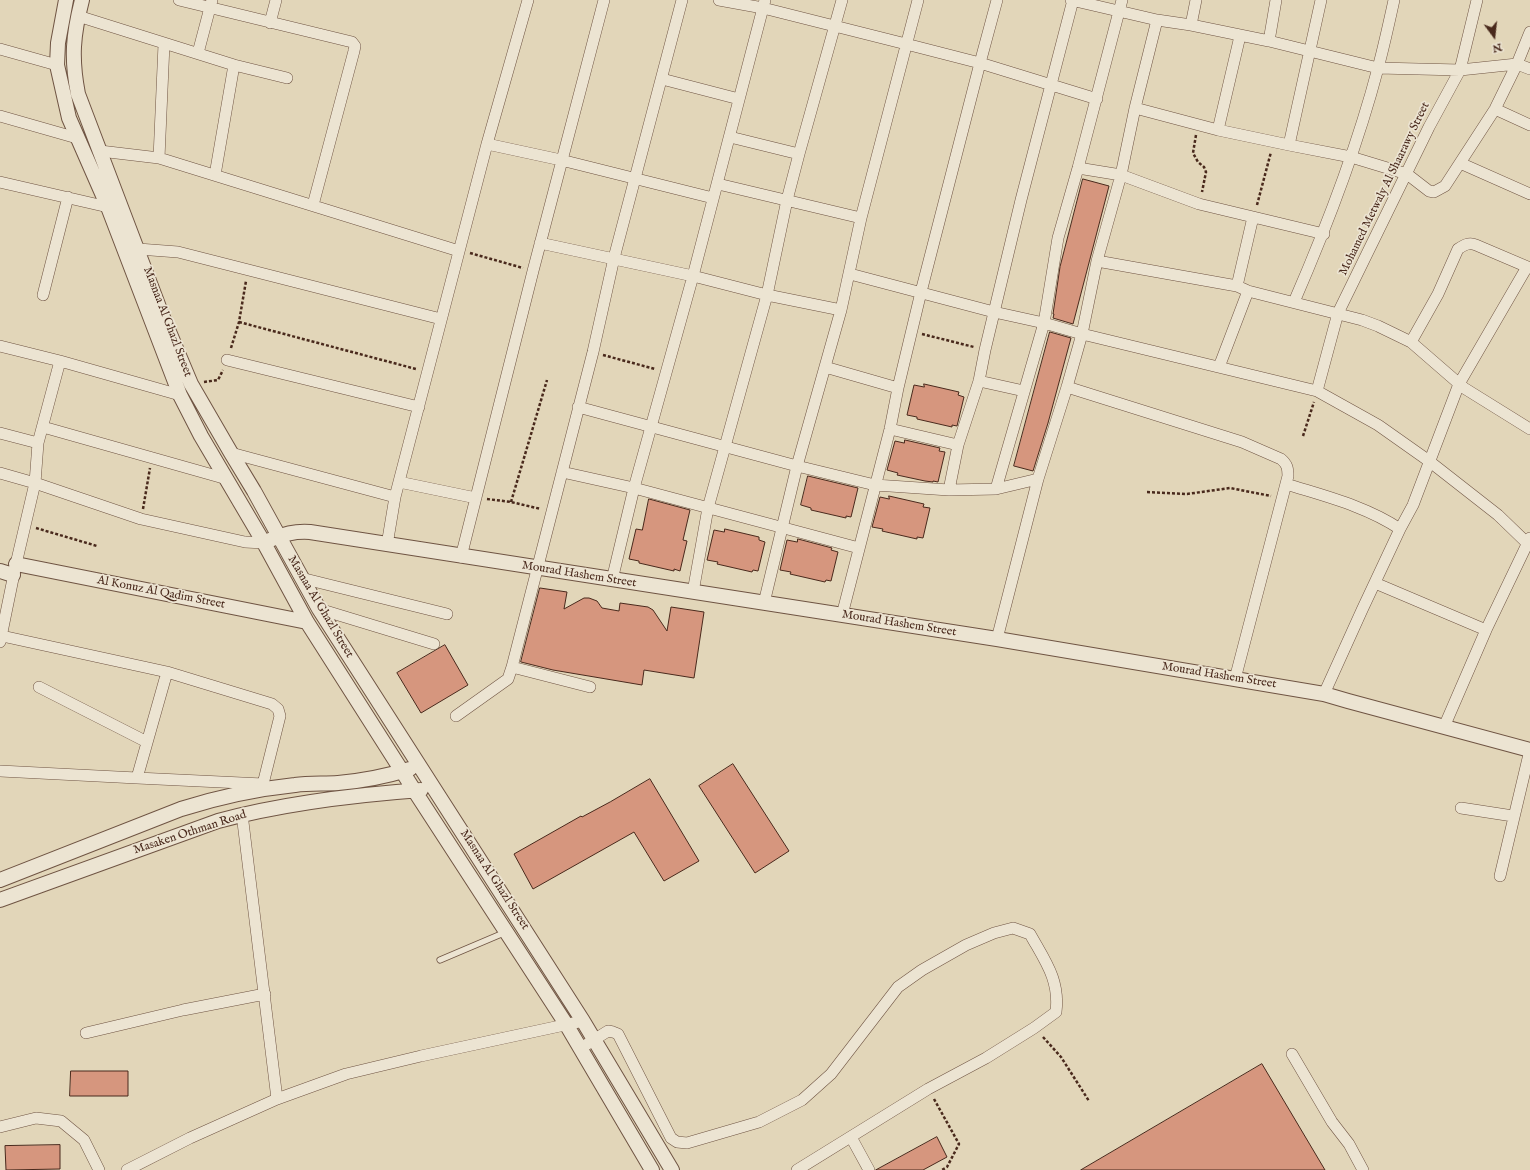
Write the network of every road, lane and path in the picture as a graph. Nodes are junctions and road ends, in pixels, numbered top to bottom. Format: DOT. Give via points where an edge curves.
graph roads {
  1 [pos="64,0"];
  2 [pos="82,0"];
  3 [pos="179,0"];
  4 [pos="276,0"];
  5 [pos="528,0"];
  6 [pos="604,0"];
  7 [pos="682,0"];
  8 [pos="719,0"];
  9 [pos="842,0"];
  10 [pos="918,0"];
  11 [pos="997,0"];
  12 [pos="1072,0"];
  13 [pos="1122,0"];
  14 [pos="1196,0"];
  15 [pos="1276,0"];
  16 [pos="1321,0"];
  17 [pos="1394,0"];
  18 [pos="1477,0"];
  19 [pos="211,4"];
  20 [pos="764,4"];
  21 [pos="1120,11"];
  22 [pos="78,16"];
  23 [pos="1157,20"];
  24 [pos="270,23"];
  25 [pos="1192,25"];
  26 [pos="835,26"];
  27 [pos="1530,32"];
  28 [pos="1240,36"];
  29 [pos="1269,41"];
  30 [pos="164,44"];
  31 [pos="906,44"];
  32 [pos="0,49"];
  33 [pos="1310,52"];
  34 [pos="198,53"];
  35 [pos="980,63"];
  36 [pos="1517,64"];
  37 [pos="57,65"];
  38 [pos="234,65"];
  39 [pos="1378,68"];
  40 [pos="1530,69"];
  41 [pos="1460,70"];
  42 [pos="287,78"];
  43 [pos="662,79"];
  44 [pos="1052,86"];
  45 [pos="1097,98"];
  46 [pos="739,99"];
  47 [pos="1135,108"];
  48 [pos="1495,109"];
  49 [pos="0,116"];
  50 [pos="1197,124"];
  51 [pos="1530,125"];
  52 [pos="1218,130"];
  53 [pos="730,137"];
  54 [pos="77,138"];
  55 [pos="1274,142"];
  56 [pos="487,144"];
  57 [pos="1289,145"];
  58 [pos="100,151"];
  59 [pos="799,154"];
  60 [pos="1351,157"];
  61 [pos="159,158"];
  62 [pos="561,160"];
  63 [pos="1460,163"];
  64 [pos="1078,168"];
  65 [pos="1406,174"];
  66 [pos="215,175"];
  67 [pos="1121,176"];
  68 [pos="635,179"];
  69 [pos="0,182"];
  70 [pos="718,184"];
  71 [pos="1530,194"];
  72 [pos="68,197"];
  73 [pos="713,198"];
  74 [pos="787,200"];
  75 [pos="1199,204"];
  76 [pos="313,205"];
  77 [pos="108,207"];
  78 [pos="1253,217"];
  79 [pos="861,218"];
  80 [pos="1324,234"];
  81 [pos="540,243"];
  82 [pos="138,249"];
  83 [pos="460,251"];
  84 [pos="614,258"];
  85 [pos="1097,261"];
  86 [pos="1529,267"];
  87 [pos="248,269"];
  88 [pos="533,271"];
  89 [pos="850,274"];
  90 [pos="693,276"];
  91 [pos="1237,286"];
  92 [pos="1248,291"];
  93 [pos="921,292"];
  94 [pos="43,295"];
  95 [pos="767,295"];
  96 [pos="1294,302"];
  97 [pos="841,310"];
  98 [pos="994,312"];
  99 [pos="1338,313"];
  100 [pos="441,319"];
  101 [pos="238,322"];
  102 [pos="1044,323"];
  103 [pos="912,332"];
  104 [pos="1082,334"];
  105 [pos="1411,342"];
  106 [pos="0,346"];
  107 [pos="985,350"];
  108 [pos="592,352"];
  109 [pos="227,360"];
  110 [pos="60,361"];
  111 [pos="825,367"];
  112 [pos="1219,367"];
  113 [pos="428,372"];
  114 [pos="667,372"];
  115 [pos="547,380"];
  116 [pos="979,381"];
  117 [pos="191,384"];
  118 [pos="1459,384"];
  119 [pos="1068,387"];
  120 [pos="898,388"];
  121 [pos="1024,391"];
  122 [pos="1317,391"];
  123 [pos="180,395"];
  124 [pos="419,407"];
  125 [pos="578,408"];
  126 [pos="1312,409"];
  127 [pos="43,427"];
  128 [pos="652,428"];
  129 [pos="890,429"];
  130 [pos="1530,429"];
  131 [pos="0,433"];
  132 [pos="1303,436"];
  133 [pos="38,443"];
  134 [pos="958,445"];
  135 [pos="724,447"];
  136 [pos="231,454"];
  137 [pos="152,458"];
  138 [pos="1429,461"];
  139 [pos="796,466"];
  140 [pos="562,472"];
  141 [pos="0,473"];
  142 [pos="227,479"];
  143 [pos="1038,479"];
  144 [pos="399,482"];
  145 [pos="36,483"];
  146 [pos="1286,484"];
  147 [pos="875,485"];
  148 [pos="634,488"];
  149 [pos="996,489"];
  150 [pos="949,490"];
  151 [pos="1147,492"];
  152 [pos="395,497"];
  153 [pos="476,498"];
  154 [pos="1282,499"];
  155 [pos="511,502"];
  156 [pos="708,508"];
  157 [pos="551,512"];
  158 [pos="141,519"];
  159 [pos="24,525"];
  160 [pos="782,528"];
  161 [pos="1400,529"];
  162 [pos="279,536"];
  163 [pos="1529,541"];
  164 [pos="264,543"];
  165 [pos="387,545"];
  166 [pos="97,546"];
  167 [pos="859,548"];
  168 [pos="461,557"];
  169 [pos="538,568"];
  170 [pos="10,570"];
  171 [pos="301,578"];
  172 [pos="612,580"];
  173 [pos="1374,583"];
  174 [pos="693,592"];
  175 [pos="764,603"];
  176 [pos="319,610"];
  177 [pos="447,614"];
  178 [pos="842,615"];
  179 [pos="307,622"];
  180 [pos="1486,630"];
  181 [pos="1,639"];
  182 [pos="997,639"];
  183 [pos="434,644"];
  184 [pos="512,667"];
  185 [pos="168,672"];
  186 [pos="1235,679"];
  187 [pos="38,687"];
  188 [pos="590,687"];
  189 [pos="1324,694"];
  190 [pos="456,716"];
  191 [pos="1444,727"];
  192 [pos="147,742"];
  193 [pos="1530,750"];
  194 [pos="420,766"];
  195 [pos="0,771"];
  196 [pos="402,772"];
  197 [pos="137,778"];
  198 [pos="372,778"];
  199 [pos="262,787"];
  200 [pos="434,789"];
  201 [pos="414,790"];
  202 [pos="376,793"];
  203 [pos="1461,808"];
  204 [pos="242,814"];
  205 [pos="1513,816"];
  206 [pos="1500,876"];
  207 [pos="0,880"];
  208 [pos="0,900"];
  209 [pos="522,925"];
  210 [pos="506,932"];
  211 [pos="440,960"];
  212 [pos="265,994"];
  213 [pos="583,1021"];
  214 [pos="566,1024"];
  215 [pos="1034,1028"];
  216 [pos="86,1033"];
  217 [pos="594,1039"];
  218 [pos="581,1048"];
  219 [pos="1292,1054"];
  220 [pos="928,1089"];
  221 [pos="277,1099"];
  222 [pos="1089,1101"];
  223 [pos="0,1127"];
  224 [pos="851,1137"];
  225 [pos="99,1170"];
  226 [pos="127,1170"];
  227 [pos="652,1170"];
  228 [pos="672,1170"];
  229 [pos="797,1170"];
  230 [pos="869,1170"];
  231 [pos="942,1170"];
  232 [pos="1363,1170"];
  1 -- 37 [label="street, Masnaa Al Ghazl Street"];
  2 -- 22 [label="street, Masnaa Al Ghazl Street"];
  3 -- 19 [label="street"];
  4 -- 24 [label="street"];
  5 -- 56 [label="street"];
  6 -- 62 [label="street"];
  7 -- 43 [label="street"];
  8 -- 20 [label="street"];
  9 -- 26 [label="street"];
  10 -- 31 [label="street"];
  11 -- 35 [label="street"];
  12 -- 21 [label="street"];
  12 -- 44 [label="street"];
  13 -- 21 [label="street"];
  14 -- 25 [label="street"];
  15 -- 29 [label="street"];
  16 -- 33 [label="street"];
  17 -- 39 [label="street"];
  18 -- 41 [label="street, Mohamed Metwaly Al Shaarawy Street"];
  19 -- 24 [label="street"];
  19 -- 34 [label="street"];
  20 -- 26 [label="street"];
  20 -- 46 [label="street"];
  21 -- 23 [label="street"];
  21 -- 45 [label="street"];
  22 -- 30 [label="street"];
  22 -- 58 [label="street, Masnaa Al Ghazl Street" via="73,48 74,74 78,94"];
  23 -- 25 [label="street"];
  23 -- 47 [label="street"];
  24 -- 76 [label="street" via="352,42 355,46"];
  25 -- 28 [label="street"];
  26 -- 31 [label="street"];
  26 -- 59 [label="street"];
  27 -- 36 [label="street"];
  28 -- 29 [label="street"];
  28 -- 52 [label="street"];
  29 -- 33 [label="street"];
  30 -- 34 [label="street"];
  30 -- 61 [label="street"];
  31 -- 35 [label="street"];
  31 -- 79 [label="street"];
  32 -- 37 [label="street"];
  33 -- 39 [label="street"];
  33 -- 57 [label="street"];
  34 -- 38 [label="street"];
  35 -- 44 [label="street"];
  35 -- 93 [label="street"];
  36 -- 40 [label="street"];
  36 -- 41 [label="street"];
  36 -- 48 [label="street"];
  37 -- 54 [label="street, Masnaa Al Ghazl Street" via="65,102"];
  38 -- 42 [label="street"];
  38 -- 66 [label="street"];
  39 -- 41 [label="street"];
  39 -- 60 [label="street"];
  41 -- 65 [label="street, Mohamed Metwaly Al Shaarawy Street"];
  43 -- 46 [label="street"];
  43 -- 68 [label="street"];
  44 -- 45 [label="street"];
  44 -- 98 [label="street"];
  45 -- 64 [label="street"];
  46 -- 53 [label="street"];
  47 -- 50 [label="street"];
  47 -- 67 [label="street"];
  48 -- 51 [label="street"];
  48 -- 63 [label="street"];
  49 -- 54 [label="street"];
  50 -- 52 [label="street"];
  50 -- 75 [label="path" via="1193,153 1206,172"];
  52 -- 55 [label="street"];
  53 -- 59 [label="street"];
  53 -- 70 [label="street"];
  54 -- 77 [label="street, Masnaa Al Ghazl Street"];
  55 -- 57 [label="street"];
  55 -- 78 [label="path"];
  56 -- 62 [label="street"];
  56 -- 83 [label="street"];
  57 -- 60 [label="street"];
  58 -- 61 [label="street"];
  58 -- 82 [label="street, Masnaa Al Ghazl Street"];
  59 -- 74 [label="street"];
  60 -- 65 [label="street"];
  60 -- 80 [label="street"];
  61 -- 66 [label="street"];
  62 -- 68 [label="street"];
  62 -- 81 [label="street"];
  63 -- 65 [label="street" via="1445,186 1434,192"];
  63 -- 71 [label="street"];
  64 -- 67 [label="street"];
  64 -- 102 [label="street" via="1058,238"];
  65 -- 99 [label="street, Mohamed Metwaly Al Shaarawy Street"];
  66 -- 76 [label="street"];
  67 -- 75 [label="street"];
  67 -- 85 [label="street"];
  68 -- 73 [label="street"];
  68 -- 84 [label="street"];
  69 -- 72 [label="street"];
  70 -- 73 [label="street"];
  70 -- 74 [label="street"];
  72 -- 77 [label="street"];
  72 -- 94 [label="street"];
  73 -- 90 [label="street"];
  74 -- 79 [label="street"];
  74 -- 95 [label="street"];
  75 -- 78 [label="street"];
  76 -- 83 [label="street"];
  77 -- 123 [label="street, Masnaa Al Ghazl Street"];
  78 -- 80 [label="street"];
  78 -- 91 [label="street"];
  79 -- 89 [label="street"];
  80 -- 96 [label="street"];
  81 -- 84 [label="street"];
  81 -- 88 [label="street"];
  82 -- 87 [label="street" via="178,252"];
  82 -- 117 [label="street, Masnaa Al Ghazl Street"];
  83 -- 88 [label="path"];
  83 -- 100 [label="street"];
  84 -- 90 [label="street"];
  84 -- 108 [label="street"];
  85 -- 91 [label="street"];
  85 -- 104 [label="street"];
  86 -- 105 [label="street" via="1471,243 1458,249 1438,294"];
  86 -- 118 [label="street"];
  87 -- 100 [label="street"];
  87 -- 101 [label="path"];
  88 -- 153 [label="street"];
  89 -- 93 [label="street"];
  89 -- 97 [label="street"];
  90 -- 95 [label="street"];
  90 -- 114 [label="street"];
  91 -- 92 [label="street"];
  92 -- 96 [label="street"];
  92 -- 112 [label="street"];
  93 -- 98 [label="street"];
  93 -- 103 [label="street"];
  95 -- 97 [label="street"];
  95 -- 135 [label="street"];
  96 -- 99 [label="street"];
  97 -- 111 [label="street"];
  98 -- 102 [label="street"];
  98 -- 107 [label="street"];
  99 -- 105 [label="street" via="1373,324"];
  99 -- 122 [label="street, Mohamed Metwaly Al Shaarawy Street"];
  100 -- 113 [label="street"];
  101 -- 109 [label="path"];
  101 -- 113 [label="path"];
  102 -- 104 [label="street"];
  102 -- 121 [label="street"];
  103 -- 107 [label="path"];
  103 -- 120 [label="street"];
  104 -- 112 [label="street"];
  104 -- 119 [label="street"];
  105 -- 118 [label="street"];
  106 -- 110 [label="street"];
  107 -- 116 [label="street"];
  108 -- 114 [label="path"];
  108 -- 125 [label="street"];
  109 -- 117 [label="path" via="218,380"];
  109 -- 124 [label="street"];
  110 -- 123 [label="street"];
  110 -- 127 [label="street"];
  111 -- 120 [label="street"];
  111 -- 139 [label="street"];
  112 -- 122 [label="street"];
  113 -- 124 [label="street"];
  114 -- 128 [label="street"];
  115 -- 155 [label="path"];
  116 -- 121 [label="street"];
  116 -- 134 [label="street"];
  117 -- 136 [label="street, Masnaa Al Ghazl Street"];
  118 -- 130 [label="street"];
  118 -- 138 [label="street"];
  119 -- 143 [label="street"];
  119 -- 146 [label="street" via="1242,442 1281,459 1288,467"];
  120 -- 129 [label="street"];
  121 -- 149 [label="street"];
  122 -- 138 [label="street" via="1378,425"];
  123 -- 142 [label="street, Masnaa Al Ghazl Street"];
  124 -- 144 [label="street"];
  125 -- 128 [label="street"];
  125 -- 140 [label="street"];
  126 -- 132 [label="path"];
  127 -- 133 [label="street"];
  127 -- 137 [label="street"];
  128 -- 135 [label="street"];
  128 -- 148 [label="street"];
  129 -- 134 [label="street"];
  129 -- 147 [label="street"];
  131 -- 133 [label="street"];
  133 -- 145 [label="street"];
  134 -- 150 [label="street"];
  135 -- 139 [label="street"];
  135 -- 156 [label="street"];
  136 -- 152 [label="street"];
  136 -- 162 [label="street, Masnaa Al Ghazl Street"];
  137 -- 142 [label="street"];
  137 -- 158 [label="path"];
  138 -- 161 [label="street" via="1413,505"];
  138 -- 163 [label="street"];
  139 -- 147 [label="street"];
  139 -- 160 [label="street"];
  140 -- 148 [label="street"];
  140 -- 157 [label="street"];
  141 -- 145 [label="street"];
  142 -- 164 [label="street, Masnaa Al Ghazl Street"];
  143 -- 149 [label="street"];
  143 -- 182 [label="street"];
  144 -- 152 [label="street"];
  144 -- 153 [label="street"];
  145 -- 158 [label="street"];
  145 -- 159 [label="street"];
  146 -- 154 [label="street"];
  146 -- 161 [label="street" via="1346,503 1391,522"];
  147 -- 150 [label="street"];
  147 -- 167 [label="street"];
  148 -- 156 [label="street"];
  148 -- 172 [label="street"];
  149 -- 150 [label="street"];
  151 -- 154 [label="path" via="1187,494 1230,488"];
  152 -- 165 [label="street"];
  153 -- 155 [label="path"];
  153 -- 168 [label="street"];
  154 -- 186 [label="street"];
  155 -- 157 [label="path"];
  156 -- 160 [label="street"];
  156 -- 174 [label="street"];
  157 -- 169 [label="street"];
  158 -- 164 [label="street" via="245,542"];
  159 -- 166 [label="path"];
  159 -- 170 [label="street"];
  160 -- 167 [label="street"];
  160 -- 175 [label="street"];
  161 -- 173 [label="street"];
  162 -- 164 [label="street, Mourad Hashem Street"];
  162 -- 165 [label="street, Mourad Hashem Street" via="304,532"];
  162 -- 171 [label="street, Masnaa Al Ghazl Street"];
  163 -- 180 [label="street"];
  164 -- 179 [label="street, Masnaa Al Ghazl Street"];
  165 -- 168 [label="street, Mourad Hashem Street"];
  167 -- 178 [label="street"];
  168 -- 169 [label="street, Mourad Hashem Street"];
  169 -- 172 [label="street, Mourad Hashem Street"];
  169 -- 184 [label="street"];
  170 -- 179 [label="street, Al Konuz Al Qadim Street"];
  170 -- 181 [label="street"];
  171 -- 176 [label="street, Masnaa Al Ghazl Street"];
  171 -- 177 [label="street"];
  172 -- 174 [label="street, Mourad Hashem Street"];
  173 -- 180 [label="street"];
  173 -- 189 [label="street"];
  174 -- 175 [label="street, Mourad Hashem Street"];
  175 -- 178 [label="street, Mourad Hashem Street"];
  176 -- 183 [label="street"];
  176 -- 194 [label="street, Masnaa Al Ghazl Street"];
  178 -- 182 [label="street, Mourad Hashem Street"];
  179 -- 196 [label="street, Masnaa Al Ghazl Street"];
  180 -- 191 [label="street"];
  181 -- 185 [label="street"];
  182 -- 186 [label="street, Mourad Hashem Street"];
  184 -- 188 [label="street"];
  184 -- 190 [label="street" via="508,679"];
  185 -- 192 [label="street"];
  185 -- 199 [label="street" via="272,704 278,709 280,716"];
  186 -- 189 [label="street, Mourad Hashem Street"];
  187 -- 192 [label="street"];
  189 -- 191 [label="street, Mourad Hashem Street"];
  191 -- 193 [label="street, Mourad Hashem Street"];
  192 -- 197 [label="street"];
  193 -- 205 [label="street"];
  194 -- 196 [label="street, Masaken Othman Road"];
  194 -- 200 [label="street, Masnaa Al Ghazl Street"];
  195 -- 197 [label="street"];
  196 -- 198 [label="street, Masaken Othman Road"];
  196 -- 201 [label="street, Masnaa Al Ghazl Street"];
  197 -- 199 [label="street"];
  198 -- 199 [label="street, Masaken Othman Road"];
  198 -- 202 [label="street"];
  199 -- 207 [label="street, Masaken Othman Road" via="181,809"];
  200 -- 201 [label="street, Masaken Othman Road"];
  200 -- 209 [label="street, Masnaa Al Ghazl Street"];
  201 -- 202 [label="street, Masaken Othman Road"];
  201 -- 210 [label="street, Masnaa Al Ghazl Street"];
  202 -- 204 [label="street, Masaken Othman Road"];
  203 -- 205 [label="street"];
  204 -- 208 [label="street, Masaken Othman Road"];
  204 -- 212 [label="street"];
  205 -- 206 [label="street"];
  209 -- 210 [label="street"];
  209 -- 213 [label="street, Masnaa Al Ghazl Street"];
  210 -- 211 [label="lane"];
  210 -- 214 [label="street, Masnaa Al Ghazl Street"];
  212 -- 216 [label="street"];
  212 -- 221 [label="street"];
  213 -- 214 [label="street"];
  213 -- 217 [label="street, Masnaa Al Ghazl Street"];
  214 -- 218 [label="street, Masnaa Al Ghazl Street"];
  214 -- 221 [label="street" via="346,1074"];
  215 -- 217 [label="street" via="1056,1012 1054,977 1030,934 1013,928 994,933 966,945 898,987 831,1074 802,1100 759,1122 687,1143 677,1142 671,1138 618,1034 608,1032"];
  215 -- 220 [label="street" via="986,1058"];
  215 -- 222 [label="path" via="1062,1057"];
  217 -- 218 [label="street"];
  217 -- 228 [label="street, Masnaa Al Ghazl Street"];
  218 -- 227 [label="street, Masnaa Al Ghazl Street"];
  219 -- 232 [label="street"];
  220 -- 224 [label="street"];
  220 -- 231 [label="path" via="959,1144 947,1167"];
  221 -- 226 [label="street"];
  223 -- 225 [label="street" via="36,1118 61,1121 84,1140"];
  224 -- 229 [label="street"];
  224 -- 230 [label="street"];
}
